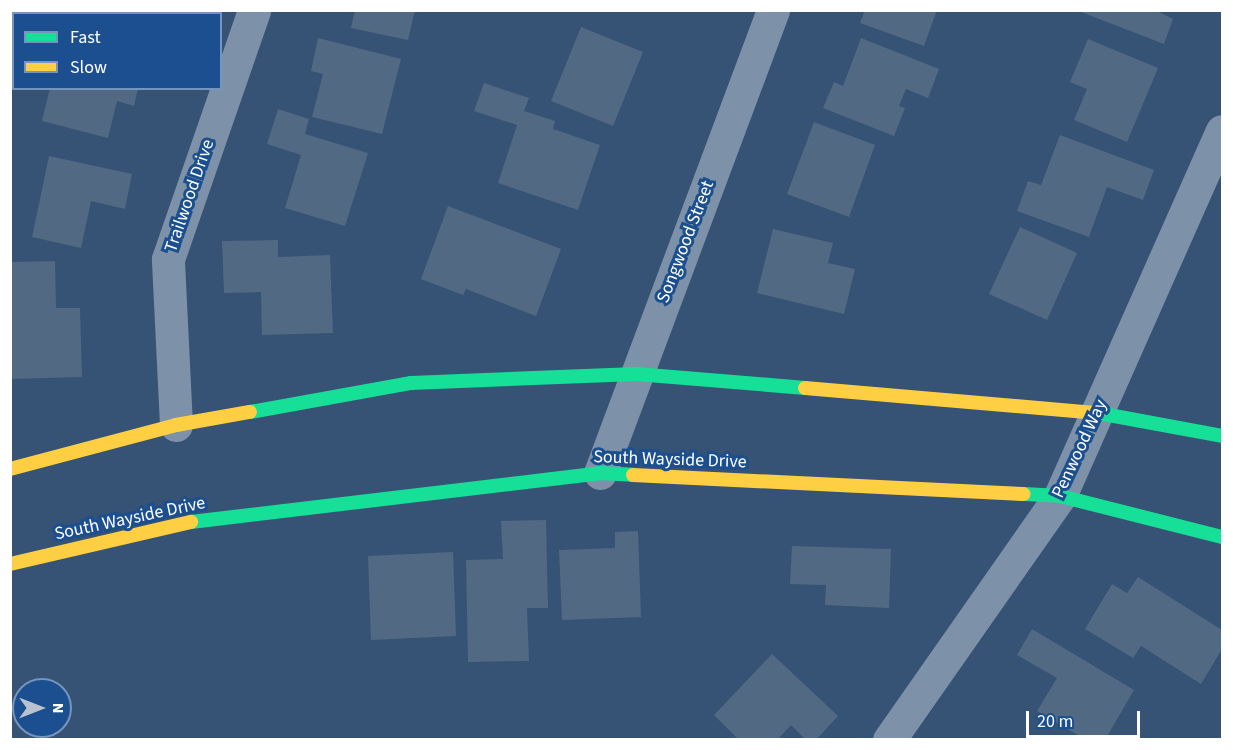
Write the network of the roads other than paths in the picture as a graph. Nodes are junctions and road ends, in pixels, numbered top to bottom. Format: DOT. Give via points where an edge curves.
graph roads {
  1 [pos="254,10"];
  2 [pos="773,10"];
  3 [pos="1222,131"];
  4 [pos="636,374"];
  5 [pos="1097,413"];
  6 [pos="176,425"];
  7 [pos="1222,436"];
  8 [pos="10,469"];
  9 [pos="600,472"];
  10 [pos="1060,496"];
  11 [pos="1222,537"];
  12 [pos="10,564"];
  13 [pos="889,740"];
  1 -- 6 [label="street, Trailwood Drive" via="168,259"];
  2 -- 4 [label="street, Songwood Street"];
  3 -- 5 [label="street, Penwood Way"];
  4 -- 5 [label="main road"];
  4 -- 6 [label="main road" via="411,383"];
  4 -- 9 [label="street, Songwood Street"];
  5 -- 7 [label="main road"];
  5 -- 10 [label="street, Penwood Way"];
  6 -- 8 [label="main road"];
  9 -- 10 [label="main road, South Wayside Drive"];
  9 -- 12 [label="main road, South Wayside Drive" via="180,523"];
  10 -- 11 [label="main road, South Wayside Drive"];
  10 -- 13 [label="street, Penwood Way"];
}
